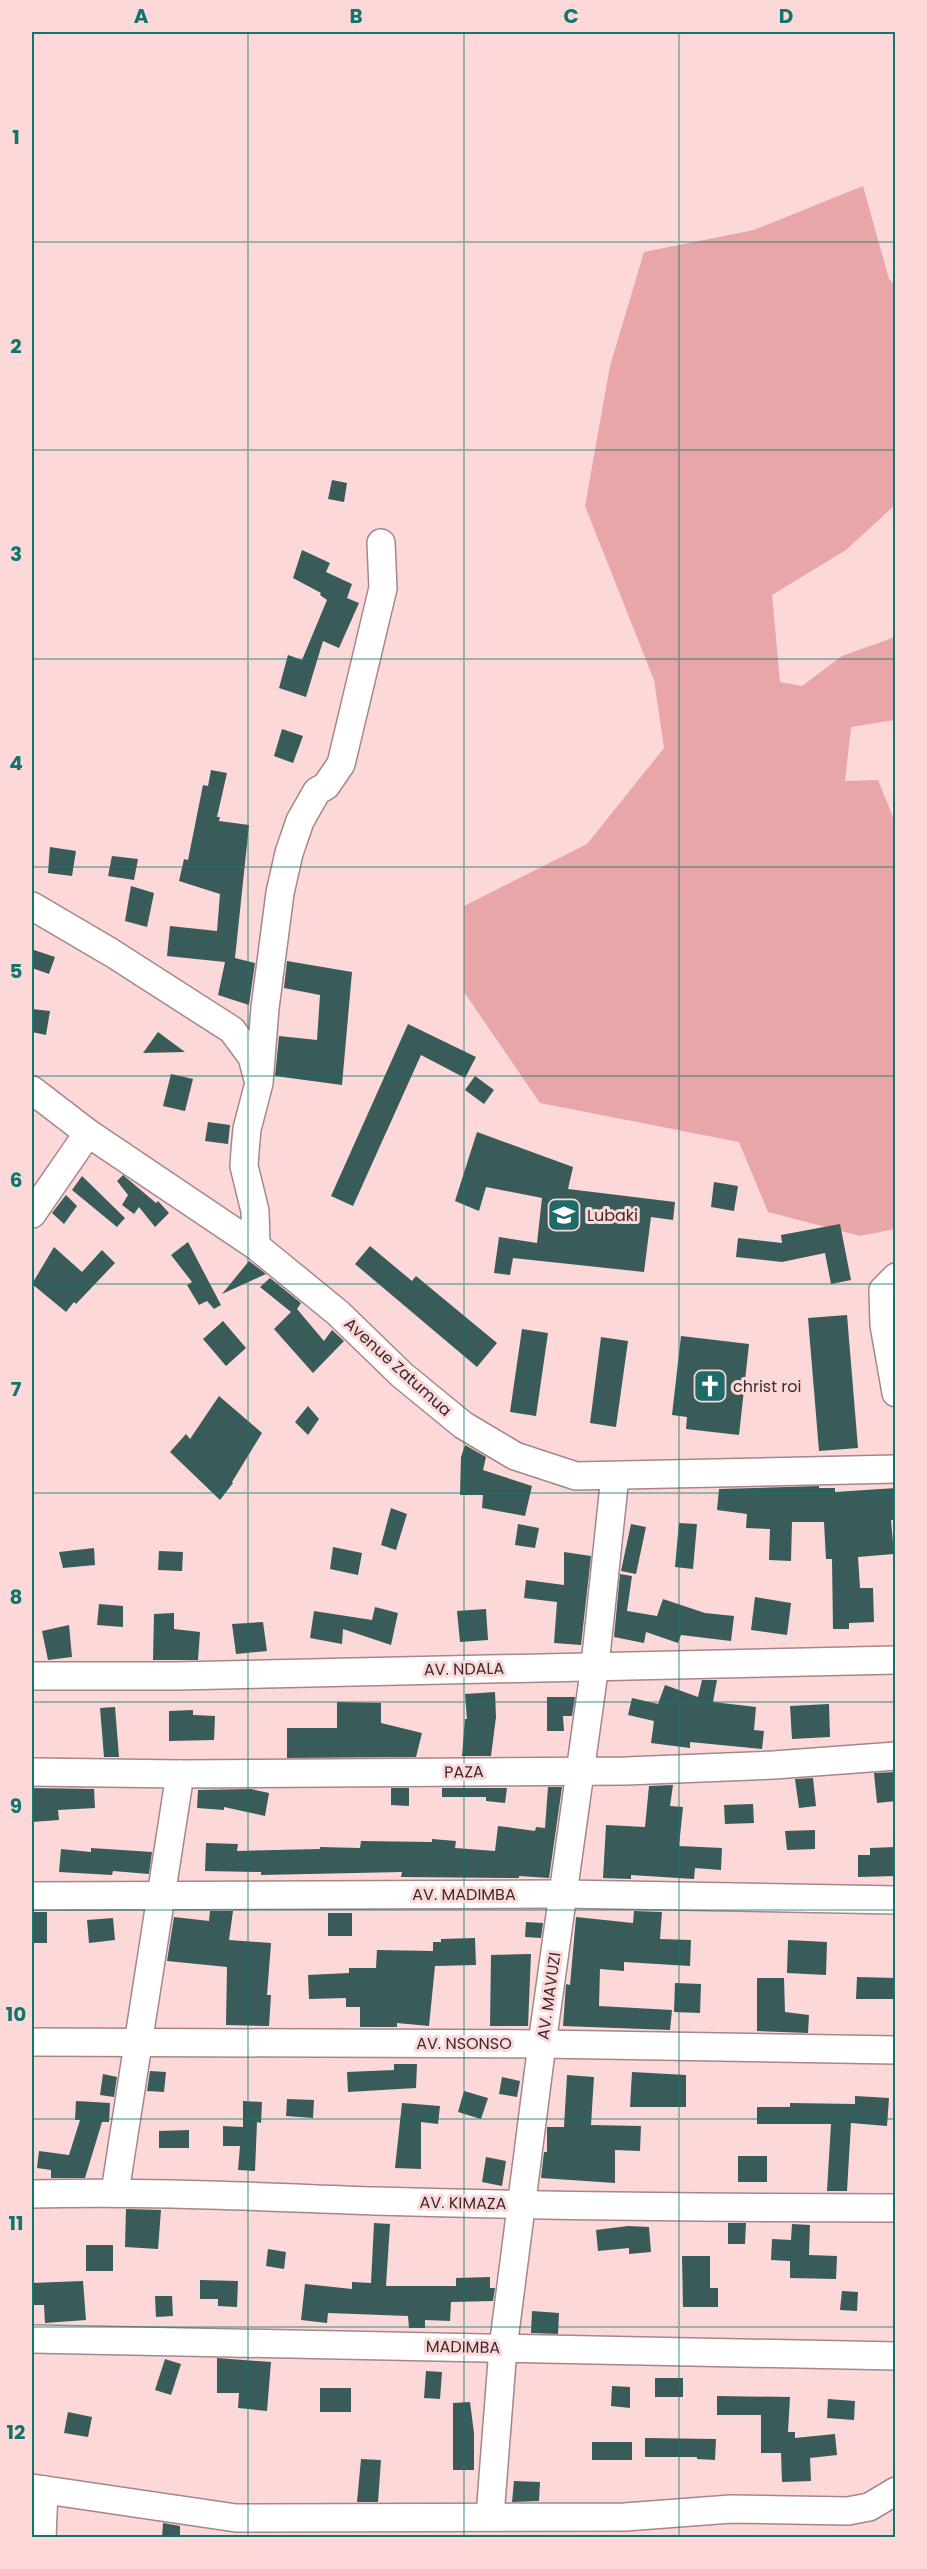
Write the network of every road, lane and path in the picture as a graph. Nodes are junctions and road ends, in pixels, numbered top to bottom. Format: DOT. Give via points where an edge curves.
graph roads {
  1 [pos="381,543"];
  2 [pos="32,906"];
  3 [pos="260,1083"];
  4 [pos="32,1090"];
  5 [pos="88,1132"];
  6 [pos="32,1214"];
  7 [pos="256,1246"];
  8 [pos="889,1283"];
  9 [pos="896,1393"];
  10 [pos="896,1469"];
  11 [pos="615,1476"];
  12 [pos="896,1660"];
  13 [pos="595,1665"];
  14 [pos="32,1676"];
  15 [pos="896,1756"];
  16 [pos="580,1770"];
  17 [pos="32,1772"];
  18 [pos="180,1774"];
  19 [pos="564,1894"];
  20 [pos="32,1896"];
  21 [pos="161,1897"];
  22 [pos="896,1899"];
  23 [pos="32,2042"];
  24 [pos="139,2042"];
  25 [pos="542,2044"];
  26 [pos="896,2050"];
  27 [pos="115,2192"];
  28 [pos="32,2194"];
  29 [pos="522,2204"];
  30 [pos="896,2208"];
  31 [pos="32,2339"];
  32 [pos="503,2348"];
  33 [pos="896,2356"];
  34 [pos="38,2489"];
  35 [pos="896,2491"];
  36 [pos="490,2516"];
  37 [pos="627,2527"];
  38 [pos="237,2528"];
  39 [pos="42,2538"];
  1 -- 3 [label="street" via="382,588 341,764 326,786 317,791 300,821 280,893"];
  2 -- 3 [label="street" via="232,1030 252,1057"];
  3 -- 7 [label="street" via="247,1129 244,1166 255,1211"];
  4 -- 5 [label="street, Avenue Zatumua"];
  5 -- 6 [label="street"];
  5 -- 7 [label="street, Avenue Zatumua"];
  7 -- 11 [label="street, Avenue Zatumua" via="463,1425 515,1456 576,1476"];
  8 -- 9 [label="street" via="884,1325"];
  10 -- 11 [label="street, Avenue Zatumua"];
  11 -- 13 [label="street, AV. MAVUZI"];
  12 -- 13 [label="street, AV. NDALA"];
  13 -- 14 [label="street, AV. NDALA"];
  13 -- 16 [label="street, AV. MAVUZI"];
  15 -- 16 [label="street, PAZA" via="687,1769"];
  16 -- 18 [label="street, PAZA"];
  16 -- 19 [label="street, AV. MAVUZI"];
  17 -- 18 [label="street, PAZA"];
  18 -- 21 [label="street"];
  19 -- 21 [label="street, AV. MADIMBA"];
  19 -- 22 [label="street, AV. MADIMBA"];
  19 -- 25 [label="street, AV. MAVUZI"];
  20 -- 21 [label="street, AV. MADIMBA"];
  21 -- 24 [label="street"];
  23 -- 24 [label="street, AV. NSONSO"];
  24 -- 25 [label="street, AV. NSONSO"];
  24 -- 27 [label="street"];
  25 -- 26 [label="street, AV. NSONSO"];
  25 -- 29 [label="street, AV. MAVUZI"];
  27 -- 28 [label="street, AV. KIMAZA"];
  27 -- 29 [label="street, AV. KIMAZA"];
  29 -- 30 [label="street, AV. KIMAZA"];
  29 -- 32 [label="street, AV. MAVUZI"];
  31 -- 32 [label="street, MADIMBA"];
  32 -- 33 [label="street, MADIMBA"];
  32 -- 36 [label="street, AV. MAVUZI"];
  34 -- 38 [label="street"];
  34 -- 39 [label="street"];
  35 -- 37 [label="street" via="869,2507 848,2511 731,2509"];
  36 -- 37 [label="street"];
  36 -- 38 [label="street"];
}
